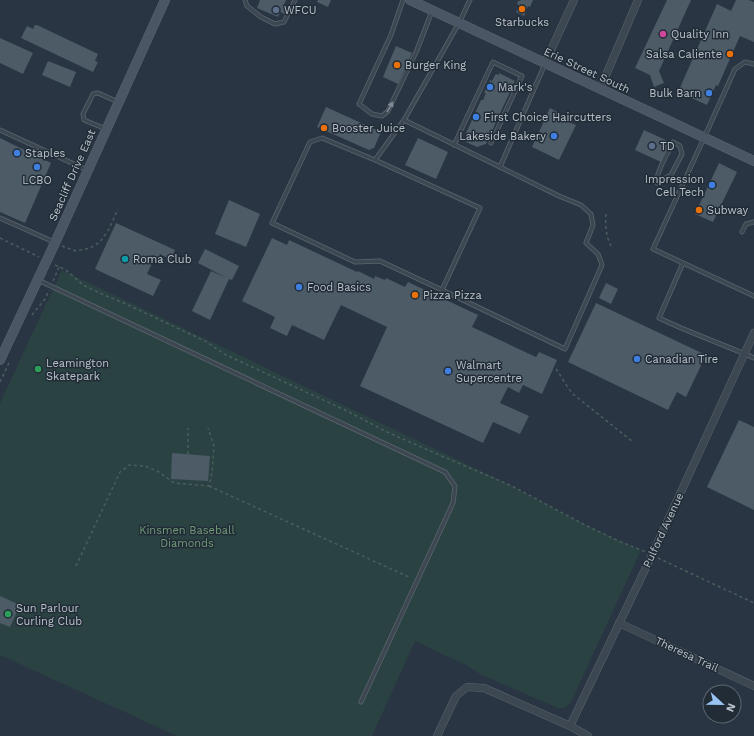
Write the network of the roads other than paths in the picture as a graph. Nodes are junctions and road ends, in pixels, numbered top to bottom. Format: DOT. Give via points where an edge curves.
graph roads {
  1 [pos="165,0"];
  2 [pos="245,0"];
  3 [pos="295,0"];
  4 [pos="403,0"];
  5 [pos="410,0"];
  6 [pos="470,0"];
  7 [pos="574,0"];
  8 [pos="638,0"];
  9 [pos="432,10"];
  10 [pos="459,23"];
  11 [pos="545,63"];
  12 [pos="754,64"];
  13 [pos="600,89"];
  14 [pos="118,102"];
  15 [pos="404,120"];
  16 [pos="106,129"];
  17 [pos="0,130"];
  18 [pos="704,138"];
  19 [pos="491,143"];
  20 [pos="454,145"];
  21 [pos="376,160"];
  22 [pos="754,161"];
  23 [pos="500,167"];
  24 [pos="87,170"];
  25 [pos="657,177"];
  26 [pos="657,183"];
  27 [pos="0,218"];
  28 [pos="754,222"];
  29 [pos="742,232"];
  30 [pos="55,243"];
  31 [pos="683,263"];
  32 [pos="37,279"];
  33 [pos="442,290"];
  34 [pos="754,296"];
  35 [pos="754,333"];
  36 [pos="745,354"];
  37 [pos="754,358"];
  38 [pos="0,360"];
  39 [pos="619,623"];
  40 [pos="754,686"];
  41 [pos="361,702"];
  42 [pos="570,726"];
  43 [pos="437,736"];
  44 [pos="588,736"];
  1 -- 14 [label="main road, Seacliff Drive East"];
  2 -- 3 [label="lane" via="247,6 275,24 284,22"];
  4 -- 9 [label="lane, one-way" via="391,35 359,104 372,114 382,116 388,111 418,50"];
  5 -- 9 [label="main road, Erie Street South"];
  6 -- 10 [label="lane"];
  7 -- 11 [label="street"];
  8 -- 13 [label="street"];
  9 -- 10 [label="main road, Erie Street South"];
  10 -- 11 [label="main road, Erie Street South"];
  10 -- 15 [label="lane"];
  11 -- 13 [label="main road, Erie Street South"];
  11 -- 23 [label="lane"];
  12 -- 18 [label="lane" via="745,62 735,69"];
  13 -- 18 [label="main road, Erie Street South"];
  14 -- 16 [label="main road, Seacliff Drive East"];
  14 -- 16 [label="lane" via="98,93 93,94 83,114 84,120"];
  15 -- 20 [label="lane"];
  15 -- 21 [label="lane"];
  16 -- 24 [label="main road, Seacliff Drive East"];
  17 -- 24 [label="lane"];
  18 -- 22 [label="main road, Erie Street South"];
  18 -- 31 [label="lane" via="653,249"];
  19 -- 20 [label="lane" via="522,76 493,62"];
  20 -- 23 [label="lane"];
  21 -- 33 [label="lane" via="480,208"];
  21 -- 33 [label="lane" via="322,138 310,142 272,223 355,262 380,261"];
  23 -- 33 [label="lane" via="581,205 591,214 593,224 586,243 598,254 602,265 565,349"];
  24 -- 30 [label="main road, Seacliff Drive East"];
  25 -- 26 [label="lane" via="673,142 680,146 682,154 671,175"];
  27 -- 30 [label="lane"];
  28 -- 29 [label="lane" via="746,224"];
  30 -- 32 [label="main road, Seacliff Drive East" via="51,262"];
  31 -- 34 [label="lane"];
  31 -- 36 [label="lane" via="659,318"];
  32 -- 38 [label="main road, Seacliff Drive East"];
  32 -- 41 [label="lane" via="446,472 455,486 453,503"];
  35 -- 36 [label="street, Pulford Avenue"];
  36 -- 37 [label="lane"];
  36 -- 39 [label="street, Pulford Avenue"];
  39 -- 40 [label="street, Theresa Trail"];
  39 -- 42 [label="street, Pulford Avenue"];
  42 -- 43 [label="street" via="484,688 467,687 456,696"];
  42 -- 44 [label="street"];
}
